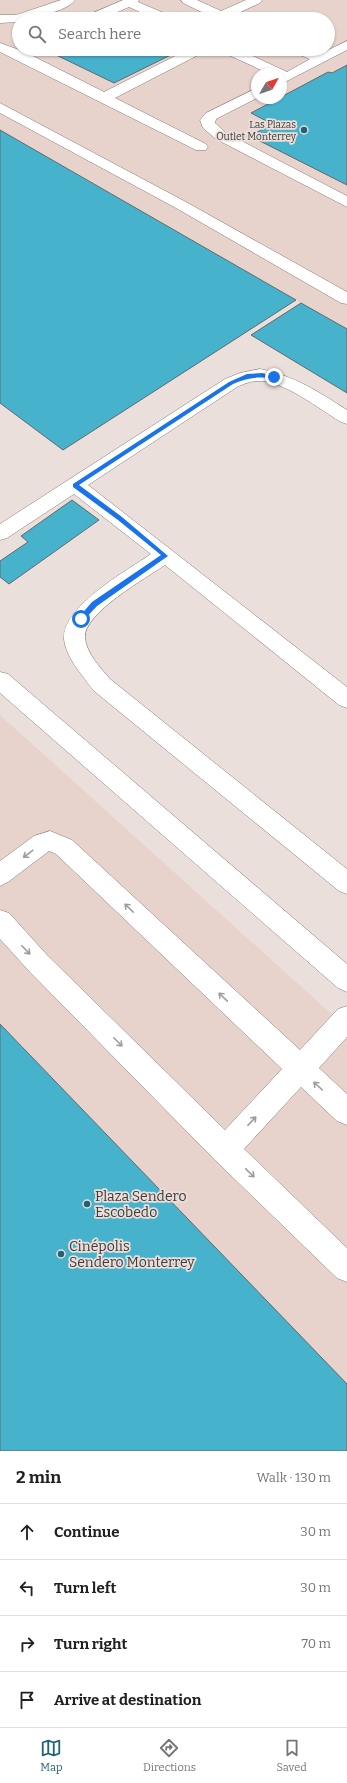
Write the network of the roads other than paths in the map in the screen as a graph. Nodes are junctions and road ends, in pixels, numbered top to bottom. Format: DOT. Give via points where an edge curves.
graph roads {
  1 [pos="69,0"];
  2 [pos="187,0"];
  3 [pos="256,0"];
  4 [pos="131,1"];
  5 [pos="38,12"];
  6 [pos="107,12"];
  7 [pos="152,12"];
  8 [pos="212,12"];
  9 [pos="235,12"];
  10 [pos="0,19"];
  11 [pos="12,19"];
  12 [pos="0,28"];
  13 [pos="12,30"];
  14 [pos="347,45"];
  15 [pos="0,47"];
  16 [pos="12,49"];
  17 [pos="335,51"];
  18 [pos="33,56"];
  19 [pos="185,56"];
  20 [pos="242,56"];
  21 [pos="314,56"];
  22 [pos="327,56"];
  23 [pos="321,59"];
  24 [pos="265,68"];
  25 [pos="287,76"];
  26 [pos="251,95"];
  27 [pos="104,98"];
  28 [pos="0,107"];
  29 [pos="201,147"];
  30 [pos="347,202"];
  31 [pos="347,299"];
  32 [pos="347,418"];
  33 [pos="75,485"];
  34 [pos="0,534"];
  35 [pos="165,556"];
  36 [pos="0,680"];
  37 [pos="347,699"];
  38 [pos="0,875"];
  39 [pos="347,883"];
  40 [pos="0,921"];
  41 [pos="347,980"];
  42 [pos="347,1018"];
  43 [pos="300,1070"];
  44 [pos="347,1112"];
  45 [pos="225,1150"];
  46 [pos="347,1268"];
  1 -- 5 [label="lane"];
  2 -- 8 [label="lane"];
  3 -- 9 [label="lane"];
  4 -- 6 [label="lane"];
  4 -- 7 [label="lane"];
  10 -- 11 [label="lane"];
  12 -- 13 [label="lane"];
  14 -- 17 [label="lane"];
  15 -- 16 [label="lane"];
  18 -- 27 [label="lane"];
  19 -- 27 [label="lane"];
  20 -- 24 [label="lane"];
  21 -- 23 [label="lane"];
  22 -- 23 [label="lane"];
  23 -- 25 [label="lane"];
  26 -- 30 [label="lane" via="211,116 207,120 208,125 221,136"];
  27 -- 29 [label="lane"];
  28 -- 31 [label="lane"];
  32 -- 33 [label="lane" via="274,377 249,376 231,383"];
  33 -- 34 [label="lane"];
  33 -- 35 [label="lane"];
  35 -- 37 [label="lane"];
  35 -- 39 [label="lane" via="95,604 81,619 75,632 78,648 85,663 102,685"];
  36 -- 41 [label="lane"];
  43 -- 38 [label="lane, one-way" via="64,847 50,841 42,843"];
  40 -- 45 [label="lane, one-way" via="38,963"];
  42 -- 43 [label="lane"];
  44 -- 43 [label="lane, one-way"];
  45 -- 43 [label="lane, one-way"];
  45 -- 46 [label="lane, one-way"];
}
